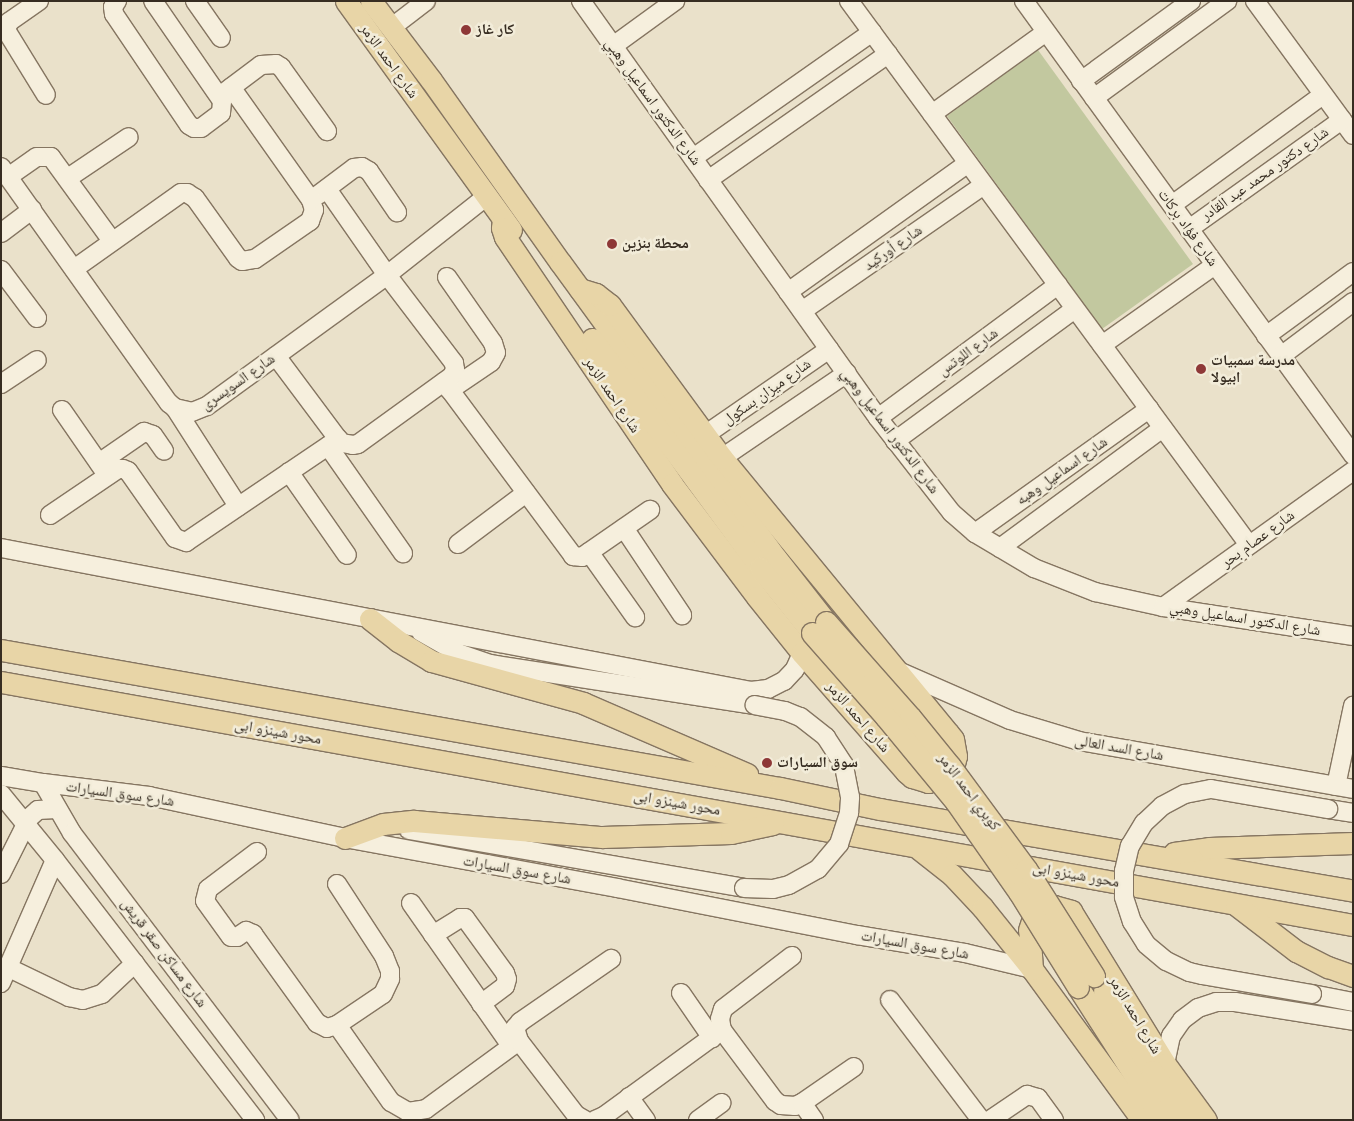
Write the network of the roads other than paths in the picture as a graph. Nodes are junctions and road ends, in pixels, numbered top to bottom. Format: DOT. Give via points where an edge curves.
graph roads {
  1 [pos="39,1"];
  2 [pos="117,1"];
  3 [pos="153,1"];
  4 [pos="196,1"];
  5 [pos="346,1"];
  6 [pos="371,1"];
  7 [pos="426,1"];
  8 [pos="581,1"];
  9 [pos="675,1"];
  10 [pos="849,1"];
  11 [pos="1024,1"];
  12 [pos="1191,1"];
  13 [pos="1227,1"];
  14 [pos="1255,1"];
  15 [pos="391,28"];
  16 [pos="872,32"];
  17 [pos="1046,32"];
  18 [pos="221,38"];
  19 [pos="613,46"];
  20 [pos="888,54"];
  21 [pos="1081,80"];
  22 [pos="225,92"];
  23 [pos="46,95"];
  24 [pos="1324,95"];
  25 [pos="1094,98"];
  26 [pos="932,114"];
  27 [pos="1342,120"];
  28 [pos="327,131"];
  29 [pos="1353,135"];
  30 [pos="128,137"];
  31 [pos="693,158"];
  32 [pos="968,163"];
  33 [pos="5,172"];
  34 [pos="68,178"];
  35 [pos="708,180"];
  36 [pos="984,185"];
  37 [pos="327,189"];
  38 [pos="487,196"];
  39 [pos="311,200"];
  40 [pos="1172,205"];
  41 [pos="32,210"];
  42 [pos="397,212"];
  43 [pos="503,219"];
  44 [pos="1189,229"];
  45 [pos="1,232"];
  46 [pos="112,241"];
  47 [pos="1215,265"];
  48 [pos="74,269"];
  49 [pos="1,270"];
  50 [pos="1353,272"];
  51 [pos="387,275"];
  52 [pos="447,277"];
  53 [pos="1058,285"];
  54 [pos="580,289"];
  55 [pos="788,292"];
  56 [pos="1353,302"];
  57 [pos="1076,309"];
  58 [pos="802,311"];
  59 [pos="37,318"];
  60 [pos="1266,336"];
  61 [pos="1102,345"];
  62 [pos="829,349"];
  63 [pos="276,356"];
  64 [pos="1281,356"];
  65 [pos="37,360"];
  66 [pos="847,373"];
  67 [pos="1,384"];
  68 [pos="447,386"];
  69 [pos="175,408"];
  70 [pos="1149,409"];
  71 [pos="62,410"];
  72 [pos="878,418"];
  73 [pos="1163,428"];
  74 [pos="705,435"];
  75 [pos="894,441"];
  76 [pos="333,442"];
  77 [pos="164,451"];
  78 [pos="1353,454"];
  79 [pos="722,458"];
  80 [pos="104,470"];
  81 [pos="1353,471"];
  82 [pos="290,472"];
  83 [pos="526,492"];
  84 [pos="238,506"];
  85 [pos="650,510"];
  86 [pos="50,515"];
  87 [pos="624,528"];
  88 [pos="975,533"];
  89 [pos="458,544"];
  90 [pos="1249,545"];
  91 [pos="1,548"];
  92 [pos="1000,548"];
  93 [pos="589,552"];
  94 [pos="402,553"];
  95 [pos="347,555"];
  96 [pos="1163,607"];
  97 [pos="682,615"];
  98 [pos="635,617"];
  99 [pos="370,619"];
  100 [pos="414,627"];
  101 [pos="819,628"];
  102 [pos="1353,636"];
  103 [pos="1,650"];
  104 [pos="802,653"];
  105 [pos="896,669"];
  106 [pos="1,682"];
  107 [pos="1353,706"];
  108 [pos="1,776"];
  109 [pos="43,784"];
  110 [pos="1344,787"];
  111 [pos="780,788"];
  112 [pos="3,800"];
  113 [pos="56,809"];
  114 [pos="1353,813"];
  115 [pos="780,822"];
  116 [pos="26,823"];
  117 [pos="353,840"];
  118 [pos="1353,843"];
  119 [pos="916,847"];
  120 [pos="257,852"];
  121 [pos="1160,856"];
  122 [pos="55,860"];
  123 [pos="1,874"];
  124 [pos="337,884"];
  125 [pos="1353,891"];
  126 [pos="411,903"];
  127 [pos="1234,904"];
  128 [pos="1353,925"];
  129 [pos="433,935"];
  130 [pos="792,956"];
  131 [pos="610,959"];
  132 [pos="135,964"];
  133 [pos="1032,969"];
  134 [pos="4,976"];
  135 [pos="1353,976"];
  136 [pos="1086,981"];
  137 [pos="680,994"];
  138 [pos="890,1000"];
  139 [pos="1353,1002"];
  140 [pos="481,1004"];
  141 [pos="1353,1021"];
  142 [pos="337,1025"];
  143 [pos="717,1034"];
  144 [pos="515,1044"];
  145 [pos="1165,1064"];
  146 [pos="854,1067"];
  147 [pos="629,1097"];
  148 [pos="721,1103"];
  149 [pos="802,1103"];
  150 [pos="430,1114"];
  151 [pos="254,1120"];
  152 [pos="290,1120"];
  153 [pos="594,1120"];
  154 [pos="646,1120"];
  155 [pos="698,1120"];
  156 [pos="814,1120"];
  157 [pos="980,1120"];
  158 [pos="990,1120"];
  159 [pos="1054,1120"];
  160 [pos="1142,1120"];
  161 [pos="1163,1120"];
  162 [pos="1186,1120"];
  163 [pos="1206,1120"];
  1 -- 23 [label="street" via="9,22 6,30"];
  2 -- 22 [label="street" via="113,7 114,14 191,127 201,128 221,113"];
  3 -- 22 [label="street"];
  4 -- 18 [label="street"];
  5 -- 38 [label="main road, شارع احمد الزمر"];
  6 -- 15 [label="main road, شارع احمد الزمر"];
  7 -- 15 [label="street"];
  8 -- 19 [label="street, شارع الدكتور اسماعيل وهبي"];
  9 -- 19 [label="street"];
  10 -- 16 [label="street"];
  11 -- 17 [label="street, شارع فؤاد بركات"];
  12 -- 21 [label="street"];
  13 -- 25 [label="street"];
  14 -- 24 [label="street"];
  15 -- 54 [label="main road, شارع احمد الزمر"];
  16 -- 20 [label="street"];
  16 -- 31 [label="street"];
  17 -- 21 [label="street, شارع فؤاد بركات"];
  17 -- 26 [label="street"];
  19 -- 31 [label="street, شارع الدكتور اسماعيل وهبي"];
  20 -- 26 [label="street"];
  20 -- 35 [label="street"];
  21 -- 25 [label="street, شارع فؤاد بركات"];
  22 -- 28 [label="street" via="261,66 276,64"];
  22 -- 39 [label="street"];
  24 -- 27 [label="street"];
  24 -- 40 [label="street, شارع دكتور محمد عبد القادر"];
  25 -- 40 [label="street, شارع فؤاد بركات"];
  26 -- 32 [label="street"];
  27 -- 29 [label="street"];
  27 -- 44 [label="street, شارع دكتور محمد عبد القادر"];
  30 -- 34 [label="street"];
  31 -- 35 [label="street, شارع الدكتور اسماعيل وهبي"];
  32 -- 36 [label="street"];
  32 -- 55 [label="street, شارع أوركيد"];
  33 -- 34 [label="street" via="41,156 55,160"];
  33 -- 41 [label="street"];
  34 -- 46 [label="street"];
  35 -- 55 [label="street, شارع الدكتور اسماعيل وهبي"];
  36 -- 53 [label="street"];
  36 -- 58 [label="street, شارع أوركيد"];
  37 -- 39 [label="street"];
  37 -- 42 [label="street" via="354,168 365,168"];
  37 -- 51 [label="street"];
  38 -- 43 [label="main road, شارع احمد الزمر"];
  38 -- 51 [label="street, شارع السويسرى"];
  39 -- 46 [label="street" via="314,210 310,221 251,261 238,258 195,198 187,193 177,196"];
  40 -- 44 [label="street, شارع فؤاد بركات"];
  41 -- 45 [label="street"];
  41 -- 48 [label="street"];
  43 -- 101 [label="main road" via="760,568"];
  43 -- 104 [label="main road, شارع احمد الزمر" via="504,237 672,484"];
  44 -- 47 [label="street, شارع فؤاد بركات"];
  46 -- 48 [label="street"];
  47 -- 60 [label="street, شارع فؤاد بركات"];
  47 -- 61 [label="street"];
  48 -- 69 [label="street"];
  49 -- 59 [label="street"];
  50 -- 60 [label="street"];
  51 -- 63 [label="street, شارع السويسرى"];
  51 -- 68 [label="street" via="454,364 454,373"];
  52 -- 68 [label="street" via="493,342 496,353 491,362"];
  53 -- 57 [label="street"];
  53 -- 72 [label="street, شارع اللوتس"];
  54 -- 74 [label="main road" via="596,294 610,305"];
  54 -- 101 [label="main road, شارع احمد الزمر" via="776,558"];
  55 -- 58 [label="street, شارع الدكتور اسماعيل وهبي"];
  56 -- 64 [label="street"];
  57 -- 61 [label="street"];
  57 -- 75 [label="street, شارع اللوتس"];
  58 -- 62 [label="street, شارع الدكتور اسماعيل وهبي"];
  60 -- 64 [label="street, شارع فؤاد بركات"];
  61 -- 70 [label="street"];
  62 -- 66 [label="street, شارع الدكتور اسماعيل وهبي"];
  62 -- 74 [label="street, شارع ميزان بسكول"];
  63 -- 69 [label="street, شارع السويسرى" via="200,410 192,412"];
  63 -- 76 [label="street"];
  64 -- 78 [label="street, شارع فؤاد بركات"];
  65 -- 67 [label="street"];
  66 -- 72 [label="street, شارع الدكتور اسماعيل وهبي"];
  66 -- 79 [label="street, شارع ميزان بسكول"];
  68 -- 76 [label="street" via="358,444"];
  68 -- 83 [label="street"];
  69 -- 84 [label="street"];
  70 -- 73 [label="street"];
  70 -- 88 [label="street, شارع اسماعيل وهبه"];
  71 -- 80 [label="street"];
  72 -- 75 [label="street, شارع الدكتور اسماعيل وهبي"];
  73 -- 90 [label="street"];
  73 -- 92 [label="street, شارع اسماعيل وهبه"];
  74 -- 79 [label="main road"];
  75 -- 88 [label="street, شارع الدكتور اسماعيل وهبي" via="952,513"];
  76 -- 82 [label="street"];
  76 -- 94 [label="street"];
  77 -- 80 [label="street" via="153,435 144,432"];
  79 -- 105 [label="main road"];
  80 -- 84 [label="street" via="121,468 128,471 175,538 183,542 190,541"];
  80 -- 86 [label="street"];
  81 -- 90 [label="street, شارع عصام بحر"];
  82 -- 84 [label="street"];
  82 -- 95 [label="street"];
  83 -- 89 [label="street"];
  83 -- 93 [label="street" via="574,556 580,558"];
  85 -- 87 [label="street"];
  87 -- 93 [label="street"];
  87 -- 97 [label="street"];
  88 -- 92 [label="street, شارع الدكتور اسماعيل وهبي"];
  90 -- 96 [label="street, شارع عصام بحر"];
  91 -- 99 [label="street"];
  92 -- 96 [label="street, شارع الدكتور اسماعيل وهبي" via="1064,581 1095,592"];
  93 -- 98 [label="street"];
  96 -- 102 [label="street, شارع الدكتور اسماعيل وهبي"];
  99 -- 100 [label="street"];
  99 -- 111 [label="main road" via="431,661 583,703"];
  100 -- 104 [label="street" via="751,691 768,689 784,681 795,669"];
  100 -- 117 [label="street, bridge" via="443,646 490,664 785,711 800,717 826,737 844,764 850,797 849,813 839,844 818,869 789,885 773,889 744,888 416,830 389,831"];
  101 -- 136 [label="main road, كوبري احمد الزمر, bridge" via="956,802"];
  103 -- 111 [label="main road"];
  104 -- 105 [label="main road, شارع احمد الزمر" via="906,772 928,782 936,780 950,771 956,756 953,740"];
  105 -- 110 [label="street, شارع السد العالى" via="1041,731 1079,741"];
  106 -- 115 [label="main road, محور شينزو ابى"];
  107 -- 110 [label="street"];
  108 -- 109 [label="street, شارع سوق السيارات"];
  109 -- 113 [label="street, شارع مساكن صقر قريش"];
  109 -- 117 [label="street, شارع سوق السيارات" via="148,796"];
  111 -- 121 [label="main road" via="880,809"];
  112 -- 116 [label="street, شارع مساكن صقر قريش"];
  113 -- 116 [label="street" via="38,810"];
  113 -- 152 [label="street, شارع مساكن صقر قريش"];
  114 -- 139 [label="street, bridge" via="1211,789 1185,794 1162,806 1144,823 1130,846 1124,871 1124,897 1132,922 1146,944 1166,961 1202,975"];
  115 -- 117 [label="main road" via="731,833 602,837 414,821 383,824"];
  115 -- 119 [label="main road, محور شينزو ابى"];
  116 -- 122 [label="street, شارع مساكن صقر قريش"];
  116 -- 123 [label="street"];
  117 -- 133 [label="street, شارع سوق السيارات" via="965,953"];
  118 -- 121 [label="main road" via="1209,848"];
  119 -- 127 [label="main road, محور شينزو ابى"];
  119 -- 133 [label="main road" via="968,891"];
  120 -- 142 [label="street" via="208,889 205,901 231,938 248,931 253,934 317,1023 327,1028"];
  121 -- 125 [label="main road"];
  122 -- 132 [label="street, شارع مساكن صقر قريش"];
  122 -- 134 [label="street"];
  124 -- 142 [label="street" via="384,956 390,979 383,994"];
  126 -- 129 [label="street"];
  127 -- 128 [label="main road, محور شينزو ابى"];
  127 -- 135 [label="main road" via="1296,951"];
  129 -- 140 [label="street"];
  129 -- 140 [label="street" via="465,918 505,973 507,980 504,986"];
  130 -- 143 [label="street" via="723,1009"];
  131 -- 144 [label="street" via="517,1024"];
  132 -- 134 [label="street" via="102,994 83,1000"];
  132 -- 151 [label="street, شارع مساكن صقر قريش"];
  133 -- 145 [label="main road, شارع احمد الزمر" via="1029,930 1034,918 1042,910 1054,906 1072,911"];
  133 -- 160 [label="main road"];
  136 -- 161 [label="main road"];
  136 -- 162 [label="main road" via="1122,1024"];
  137 -- 143 [label="street"];
  138 -- 157 [label="street"];
  140 -- 144 [label="street"];
  141 -- 145 [label="street" via="1235,1002 1216,1002 1198,1008 1182,1020 1171,1036"];
  142 -- 150 [label="street" via="392,1102 408,1112"];
  143 -- 147 [label="street"];
  143 -- 149 [label="street" via="775,1101 788,1107"];
  144 -- 150 [label="street"];
  144 -- 153 [label="street" via="576,1115"];
  145 -- 163 [label="main road, شارع احمد الزمر"];
  146 -- 149 [label="street"];
  147 -- 153 [label="street"];
  147 -- 154 [label="street"];
  148 -- 155 [label="street"];
  149 -- 156 [label="street"];
  158 -- 159 [label="street" via="1027,1094 1038,1098"];
}
